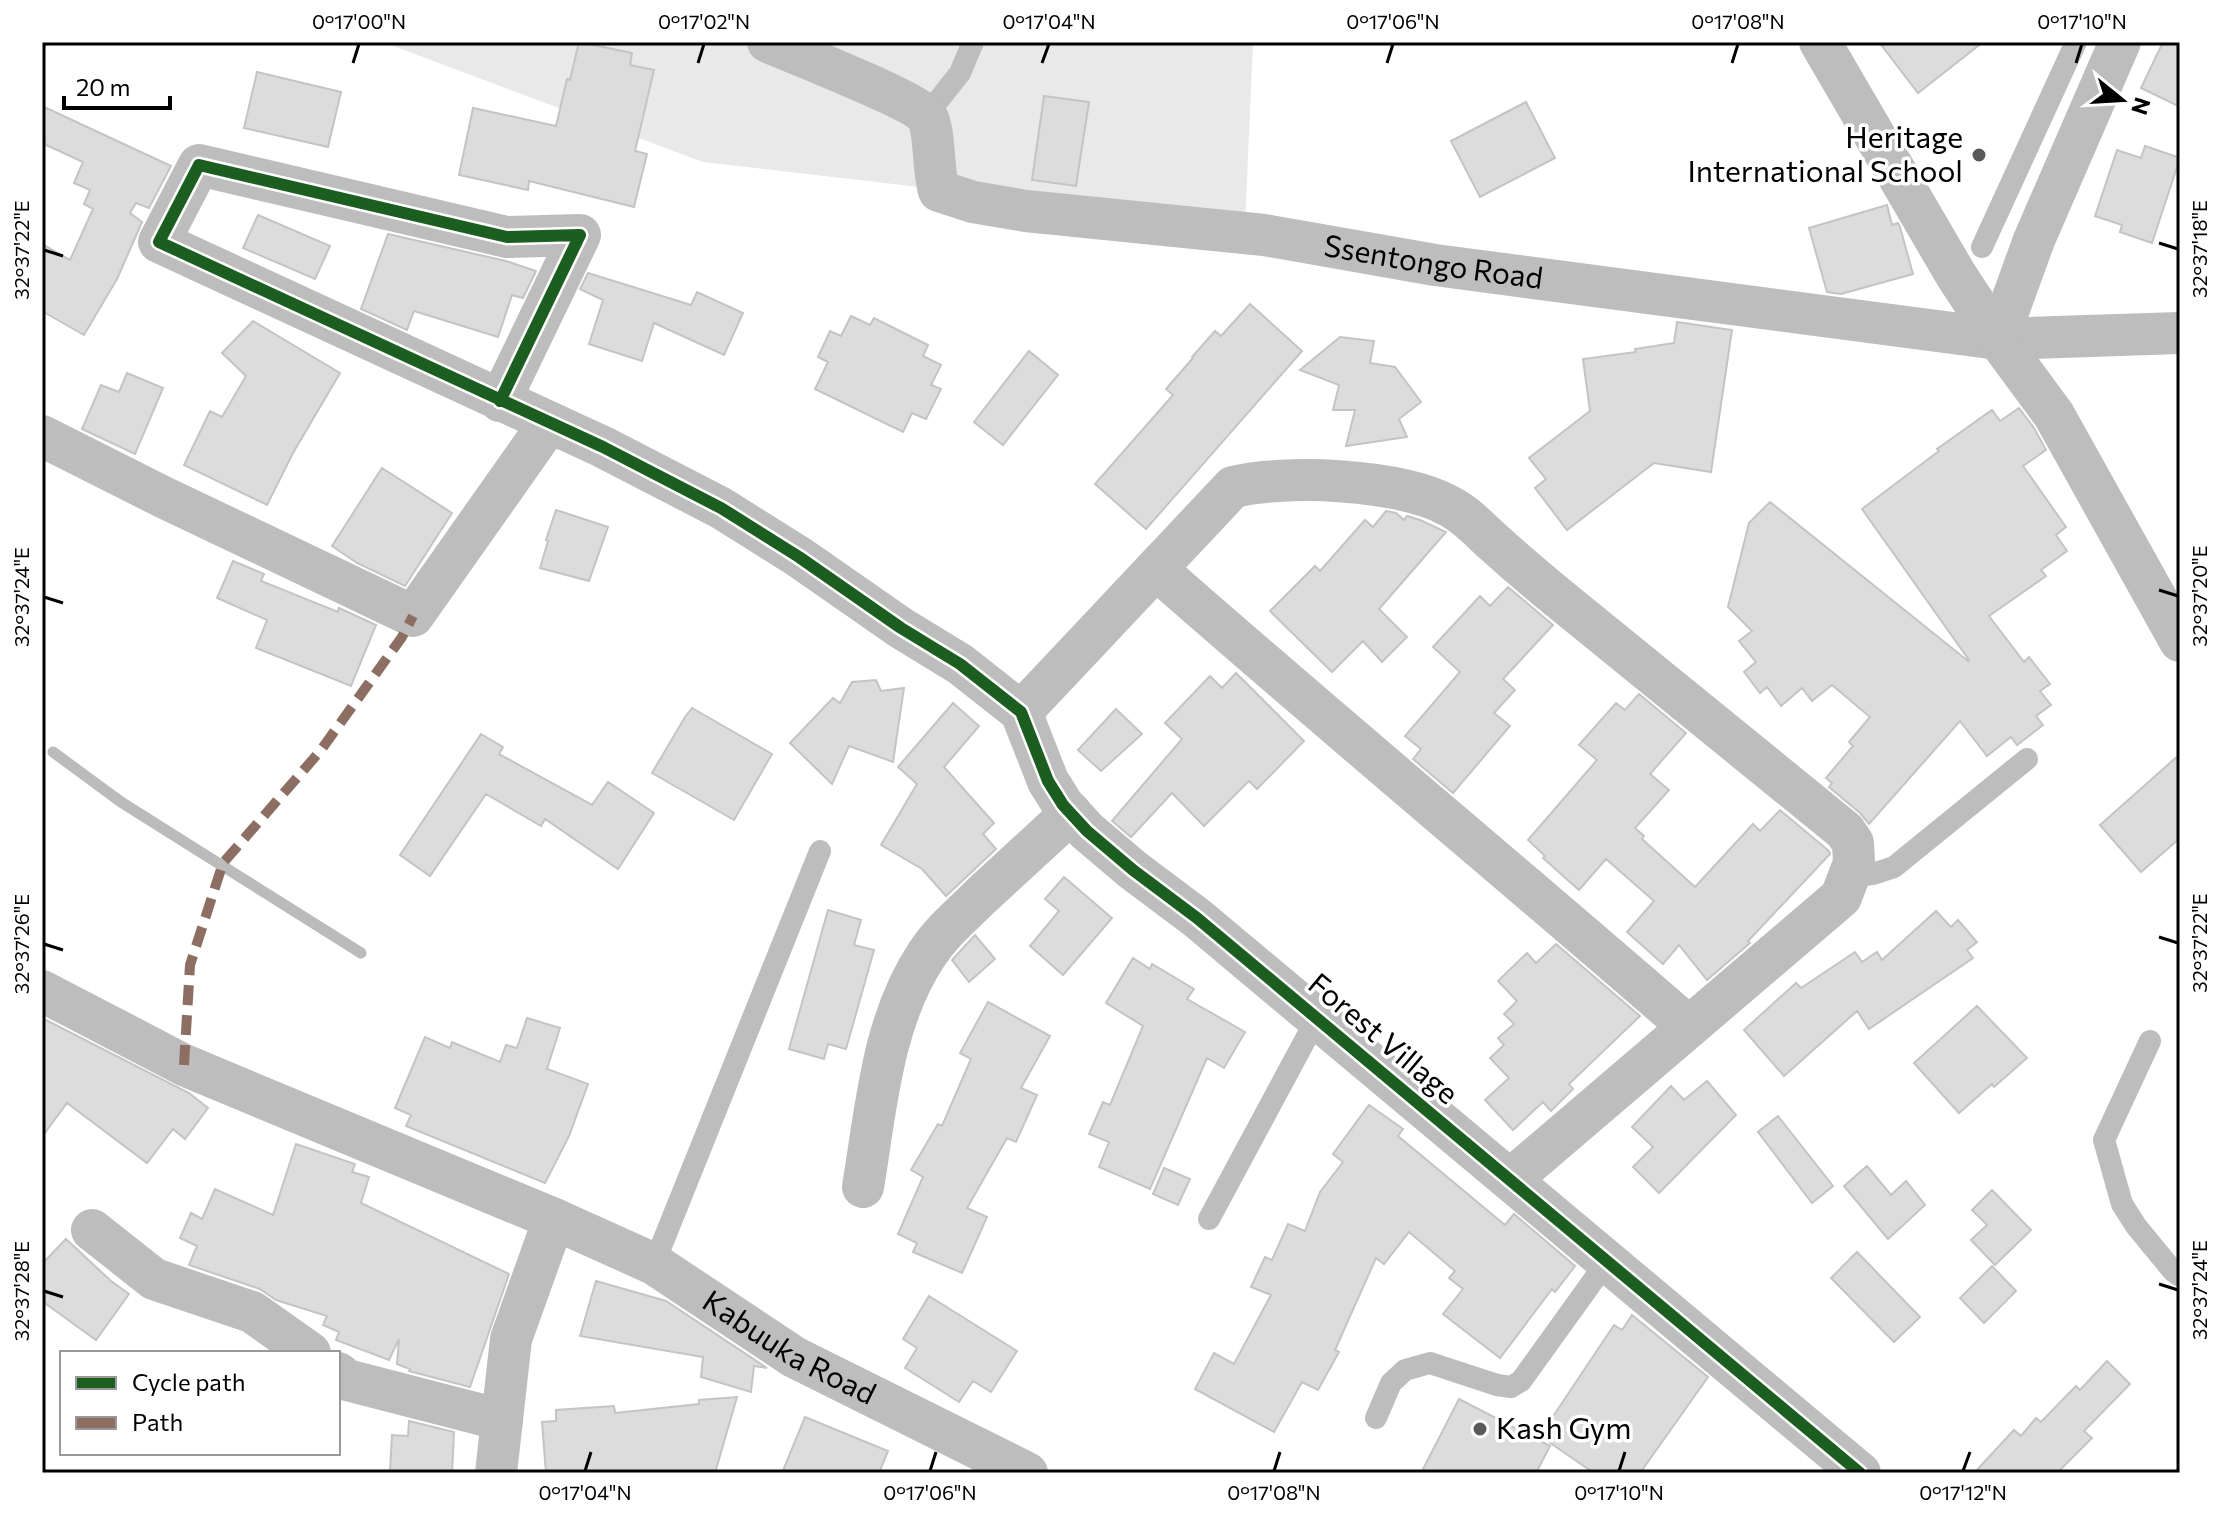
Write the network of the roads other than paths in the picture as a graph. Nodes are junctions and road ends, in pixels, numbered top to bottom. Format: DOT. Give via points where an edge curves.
graph roads {
  1 [pos="768,42"];
  2 [pos="973,42"];
  3 [pos="1820,42"];
  4 [pos="2076,42"];
  5 [pos="2120,42"];
  6 [pos="926,116"];
  7 [pos="1982,247"];
  8 [pos="2180,333"];
  9 [pos="1998,339"];
  10 [pos="500,401"];
  11 [pos="549,423"];
  12 [pos="42,436"];
  13 [pos="1156,569"];
  14 [pos="2180,641"];
  15 [pos="1021,712"];
  16 [pos="2027,759"];
  17 [pos="1071,813"];
  18 [pos="820,851"];
  19 [pos="1849,878"];
  20 [pos="42,991"];
  21 [pos="1317,1018"];
  22 [pos="1689,1027"];
  23 [pos="2150,1041"];
  24 [pos="1511,1179"];
  25 [pos="863,1187"];
  26 [pos="554,1219"];
  27 [pos="1209,1219"];
  28 [pos="92,1230"];
  29 [pos="1608,1260"];
  30 [pos="654,1264"];
  31 [pos="2180,1276"];
  32 [pos="307,1351"];
  33 [pos="340,1375"];
  34 [pos="1376,1418"];
  35 [pos="502,1420"];
  36 [pos="496,1473"];
  37 [pos="1027,1473"];
  38 [pos="1860,1473"];
  1 -- 6 [label="street" via="897,98"];
  2 -- 6 [label="lane" via="960,73"];
  3 -- 9 [label="street"];
  4 -- 7 [label="lane"];
  5 -- 9 [label="street" via="2034,240"];
  6 -- 9 [label="street, Ssentongo Road" via="939,191 973,202 1264,235 1435,265"];
  8 -- 9 [label="street, Ssentongo Road"];
  9 -- 14 [label="street" via="2054,415"];
  10 -- 10 [label="street" via="159,242 199,165 507,237 580,235"];
  10 -- 11 [label="street"];
  11 -- 12 [label="street" via="413,616"];
  11 -- 15 [label="street" via="721,508 960,664"];
  13 -- 15 [label="street"];
  13 -- 19 [label="street" via="1233,487 1328,482 1379,486 1437,500 1845,831 1853,843"];
  13 -- 22 [label="street"];
  15 -- 17 [label="street, Forest Village" via="1048,781"];
  16 -- 19 [label="lane" via="1894,867"];
  17 -- 21 [label="street, Forest Village" via="1121,860"];
  17 -- 25 [label="street" via="948,926 919,968 896,1018"];
  18 -- 30 [label="lane"];
  19 -- 22 [label="street" via="1841,897"];
  20 -- 26 [label="street, Kabuuka Road" via="184,1065"];
  21 -- 24 [label="street, Forest Village"];
  21 -- 27 [label="lane"];
  22 -- 24 [label="street"];
  23 -- 31 [label="lane" via="2104,1140 2122,1204"];
  24 -- 29 [label="street, Forest Village"];
  26 -- 30 [label="street, Kabuuka Road"];
  26 -- 35 [label="street" via="511,1339"];
  28 -- 32 [label="street" via="154,1279 252,1312"];
  29 -- 34 [label="lane" via="1521,1381 1511,1387 1497,1385 1430,1363 1405,1370 1391,1383"];
  29 -- 38 [label="street, Forest Village"];
  30 -- 37 [label="street, Kabuuka Road" via="794,1357"];
  33 -- 35 [label="street"];
  35 -- 36 [label="street"];
}
